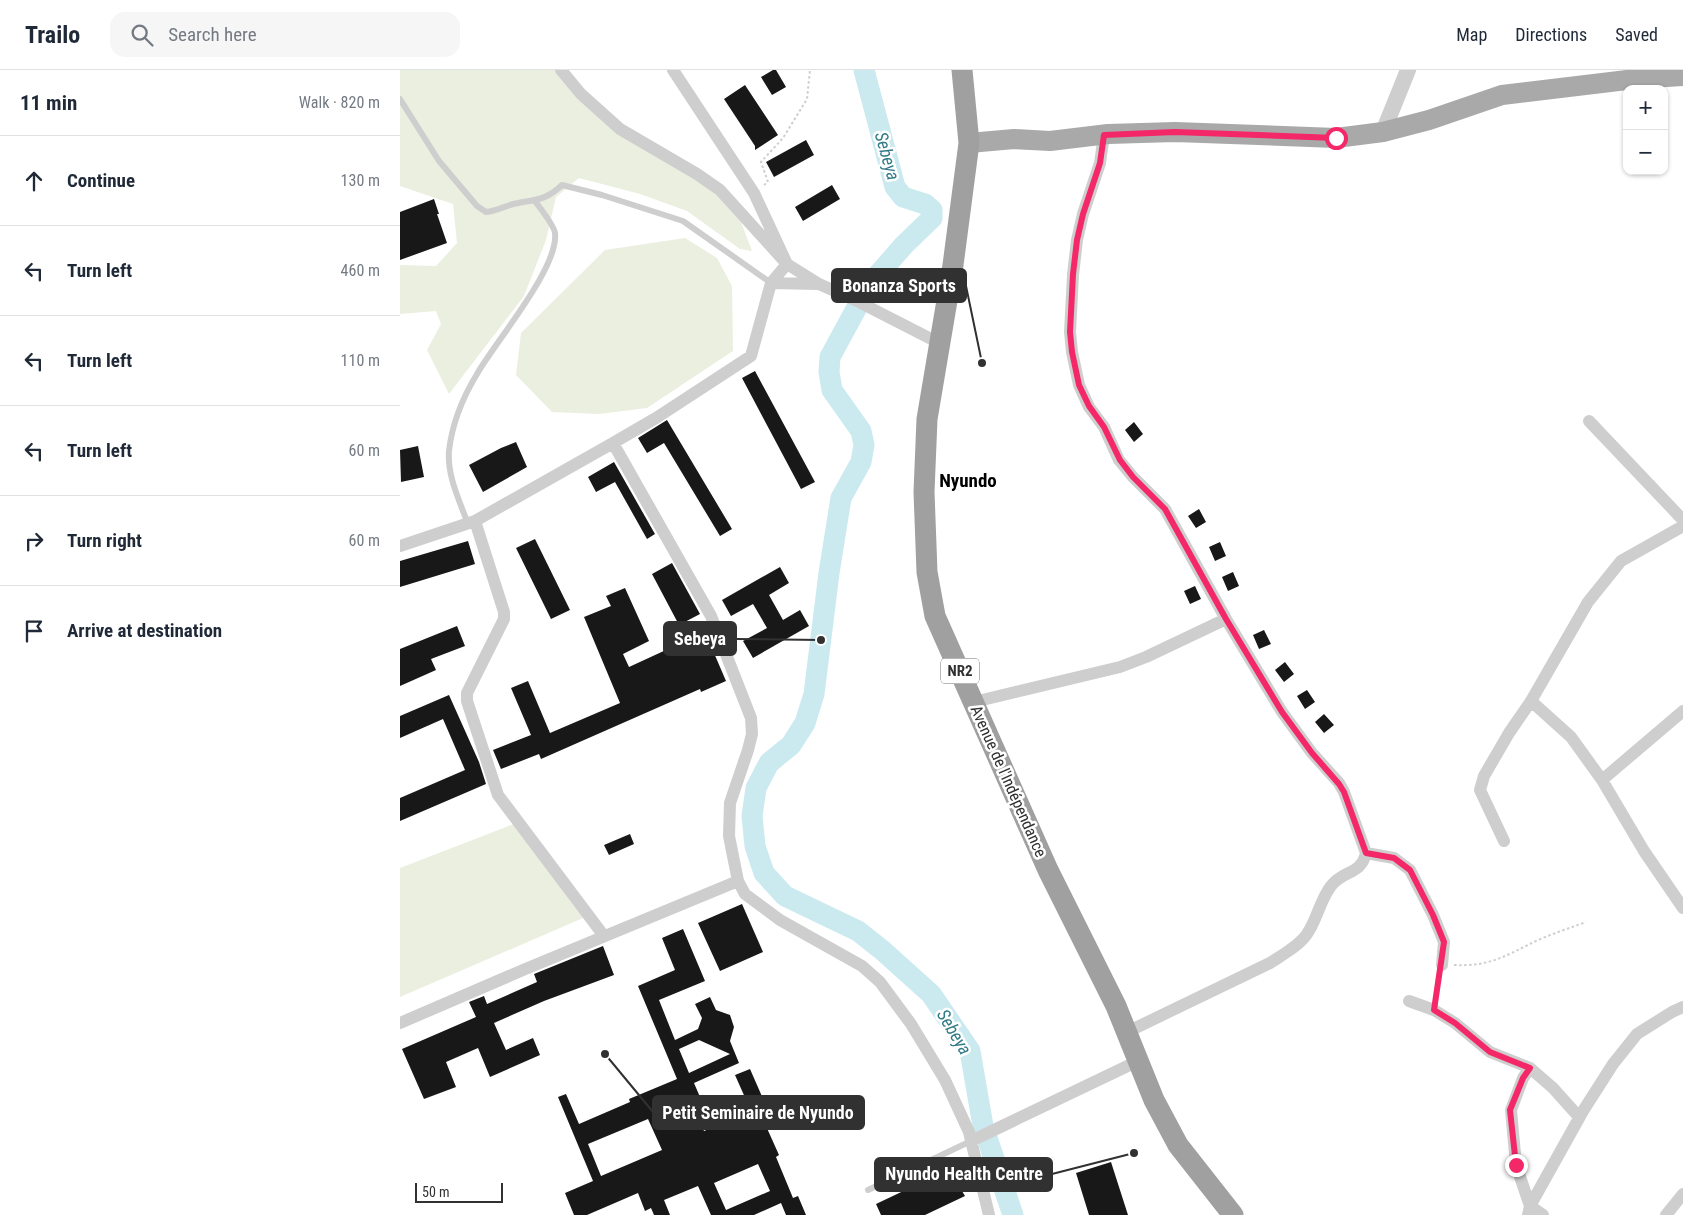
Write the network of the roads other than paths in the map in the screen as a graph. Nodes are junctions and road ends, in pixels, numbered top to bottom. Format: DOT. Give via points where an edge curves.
graph roads {
  1 [pos="561,70"];
  2 [pos="674,70"];
  3 [pos="962,70"];
  4 [pos="1408,70"];
  5 [pos="1683,76"];
  6 [pos="400,97"];
  7 [pos="1383,132"];
  8 [pos="1104,135"];
  9 [pos="969,143"];
  10 [pos="535,201"];
  11 [pos="787,264"];
  12 [pos="771,283"];
  13 [pos="819,284"];
  14 [pos="939,342"];
  15 [pos="1589,421"];
  16 [pos="612,443"];
  17 [pos="1683,520"];
  18 [pos="472,523"];
  19 [pos="1683,526"];
  20 [pos="400,546"];
  21 [pos="1226,619"];
  22 [pos="974,702"];
  23 [pos="1531,702"];
  24 [pos="1683,711"];
  25 [pos="1602,780"];
  26 [pos="1504,841"];
  27 [pos="1366,853"];
  28 [pos="738,881"];
  29 [pos="1683,908"];
  30 [pos="604,936"];
  31 [pos="1442,965"];
  32 [pos="1409,1001"];
  33 [pos="1683,1007"];
  34 [pos="400,1023"];
  35 [pos="1127,1032"];
  36 [pos="1138,1061"];
  37 [pos="1530,1068"];
  38 [pos="1579,1117"];
  39 [pos="982,1136"];
  40 [pos="868,1190"];
  41 [pos="1683,1194"];
  42 [pos="1529,1210"];
  43 [pos="989,1215"];
  44 [pos="1233,1215"];
  45 [pos="1543,1215"];
  46 [pos="1666,1215"];
  1 -- 11 [label="street" via="581,94 620,130 720,190"];
  2 -- 11 [label="street" via="754,193"];
  3 -- 9 [label="highway, Avenue de l'Indépendance / NR2"];
  4 -- 7 [label="street"];
  5 -- 7 [label="main road" via="1502,94 1429,120"];
  6 -- 10 [label="lane" via="439,161 477,206 486,212 498,211 510,205"];
  7 -- 8 [label="main road" via="1336,138 1175,132"];
  8 -- 9 [label="main road"];
  8 -- 21 [label="street" via="1100,163 1077,240 1073,274 1070,332 1079,385 1120,460 1165,509"];
  9 -- 14 [label="highway, Avenue de l'Indépendance / NR2"];
  10 -- 12 [label="lane" via="552,194 562,185 683,221"];
  10 -- 18 [label="lane" via="555,231 553,252 519,313 478,372 460,406 451,440 451,470"];
  11 -- 12 [label="street"];
  11 -- 13 [label="street"];
  12 -- 13 [label="street"];
  12 -- 16 [label="street" via="751,356"];
  13 -- 14 [label="street"];
  14 -- 22 [label="highway, Avenue de l'Indépendance / NR2" via="927,419 924,492 927,572 935,616"];
  15 -- 17 [label="street"];
  16 -- 18 [label="street"];
  16 -- 28 [label="street" via="711,616 751,718 752,734 730,803 729,836"];
  18 -- 20 [label="street"];
  18 -- 30 [label="street" via="504,619 469,688 467,701 498,795"];
  19 -- 23 [label="street" via="1621,561 1588,602"];
  21 -- 22 [label="street" via="1120,667"];
  21 -- 27 [label="street" via="1282,712 1344,792"];
  22 -- 35 [label="highway, Avenue de l'Indépendance / NR2" via="1048,870"];
  23 -- 25 [label="street" via="1571,737"];
  23 -- 26 [label="street" via="1508,733 1484,776 1480,790"];
  24 -- 25 [label="street"];
  25 -- 29 [label="street"];
  27 -- 31 [label="street" via="1394,858 1410,870 1444,942"];
  27 -- 35 [label="street" via="1364,863 1331,886 1306,935 1290,950"];
  28 -- 30 [label="street"];
  28 -- 39 [label="street" via="745,894 780,920 862,966 880,982 912,1024 945,1080 969,1132"];
  30 -- 34 [label="street"];
  32 -- 37 [label="street" via="1434,1010 1455,1023 1490,1052"];
  33 -- 38 [label="street" via="1637,1034"];
  35 -- 36 [label="highway, Avenue de l'Indépendance / NR2"];
  36 -- 39 [label="street"];
  36 -- 44 [label="highway, Avenue de l'Indépendance / NR2" via="1178,1145"];
  37 -- 38 [label="street"];
  37 -- 42 [label="street" via="1510,1110 1516,1165"];
  38 -- 42 [label="street"];
  39 -- 40 [label="lane"];
  39 -- 43 [label="street"];
  41 -- 46 [label="street"];
  42 -- 45 [label="street"];
}
